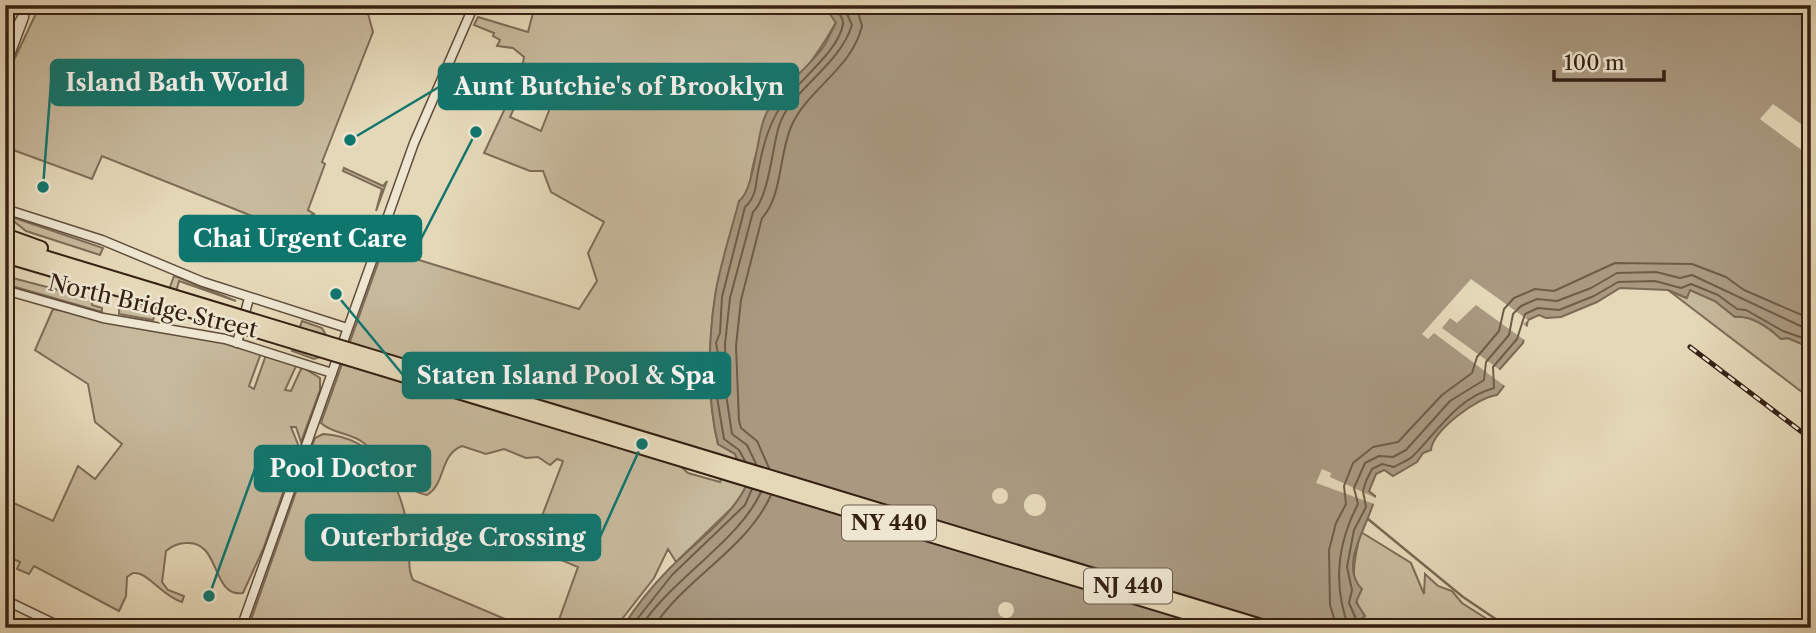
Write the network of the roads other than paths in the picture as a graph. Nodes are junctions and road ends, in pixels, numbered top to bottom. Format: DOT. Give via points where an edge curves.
graph roads {
  1 [pos="29,5"];
  2 [pos="474,5"];
  3 [pos="24,17"];
  4 [pos="5,47"];
  5 [pos="5,68"];
  6 [pos="5,209"];
  7 [pos="5,235"];
  8 [pos="5,245"];
  9 [pos="5,256"];
  10 [pos="5,262"];
  11 [pos="54,271"];
  12 [pos="118,280"];
  13 [pos="5,290"];
  14 [pos="152,295"];
  15 [pos="249,298"];
  16 [pos="347,328"];
  17 [pos="237,343"];
  18 [pos="332,373"];
  19 [pos="988,548"];
  20 [pos="5,600"];
  21 [pos="63,628"];
  22 [pos="241,628"];
  23 [pos="1236,628"];
  24 [pos="1268,628"];
  1 -- 3 [label="street"];
  2 -- 16 [label="street" via="423,120"];
  3 -- 4 [label="street"];
  3 -- 5 [label="street"];
  6 -- 15 [label="street" via="102,240"];
  7 -- 12 [label="highway"];
  8 -- 12 [label="highway, NY 440"];
  9 -- 11 [label="highway, NY 440"];
  10 -- 11 [label="highway"];
  11 -- 14 [label="highway, NY 440"];
  12 -- 14 [label="highway, NY 440"];
  13 -- 17 [label="street, North Bridge Street" via="103,318"];
  14 -- 19 [label="highway, NY 440, bridge"];
  15 -- 16 [label="street"];
  15 -- 17 [label="street"];
  16 -- 18 [label="street"];
  17 -- 18 [label="street, North Bridge Street"];
  18 -- 22 [label="street"];
  19 -- 23 [label="highway, NJ 440"];
  19 -- 24 [label="highway, NJ 440"];
  20 -- 21 [label="street"];
}
